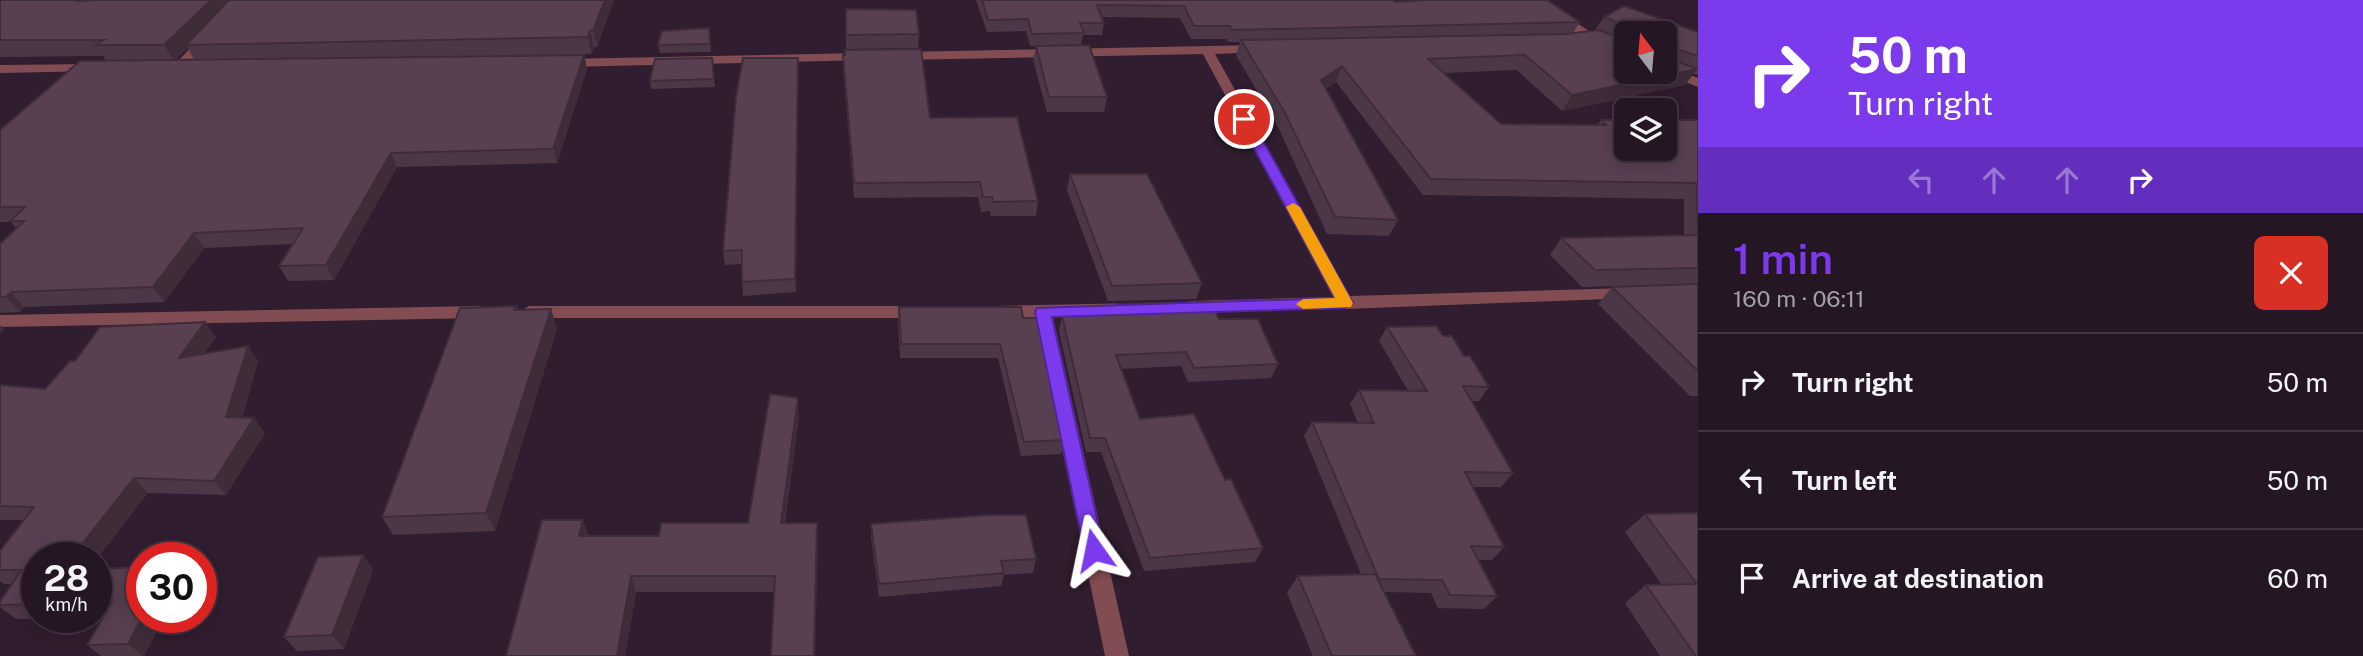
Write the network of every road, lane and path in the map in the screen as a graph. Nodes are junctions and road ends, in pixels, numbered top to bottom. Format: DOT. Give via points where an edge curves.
graph roads {
  1 [pos="1534,0"];
  2 [pos="216,29"];
  3 [pos="1591,38"];
  4 [pos="1568,41"];
  5 [pos="1274,48"];
  6 [pos="1614,48"];
  7 [pos="1207,50"];
  8 [pos="886,56"];
  9 [pos="873,57"];
  10 [pos="552,63"];
  11 [pos="165,67"];
  12 [pos="110,68"];
  13 [pos="0,69"];
  14 [pos="1677,74"];
  15 [pos="1698,83"];
  16 [pos="1644,294"];
  17 [pos="1345,303"];
  18 [pos="933,312"];
  19 [pos="974,312"];
  20 [pos="1043,312"];
  21 [pos="0,321"];
  22 [pos="1117,656"];
  1 -- 3 [label="street"];
  2 -- 11 [label="street" via="186,67"];
  3 -- 4 [label="street"];
  3 -- 6 [label="street"];
  5 -- 7 [label="street"];
  7 -- 8 [label="street"];
  7 -- 17 [label="street"];
  9 -- 10 [label="street"];
  12 -- 13 [label="street"];
  14 -- 15 [label="street"];
  16 -- 17 [label="street"];
  17 -- 20 [label="street"];
  18 -- 21 [label="street" via="499,312"];
  19 -- 20 [label="street"];
  20 -- 22 [label="street"];
}
